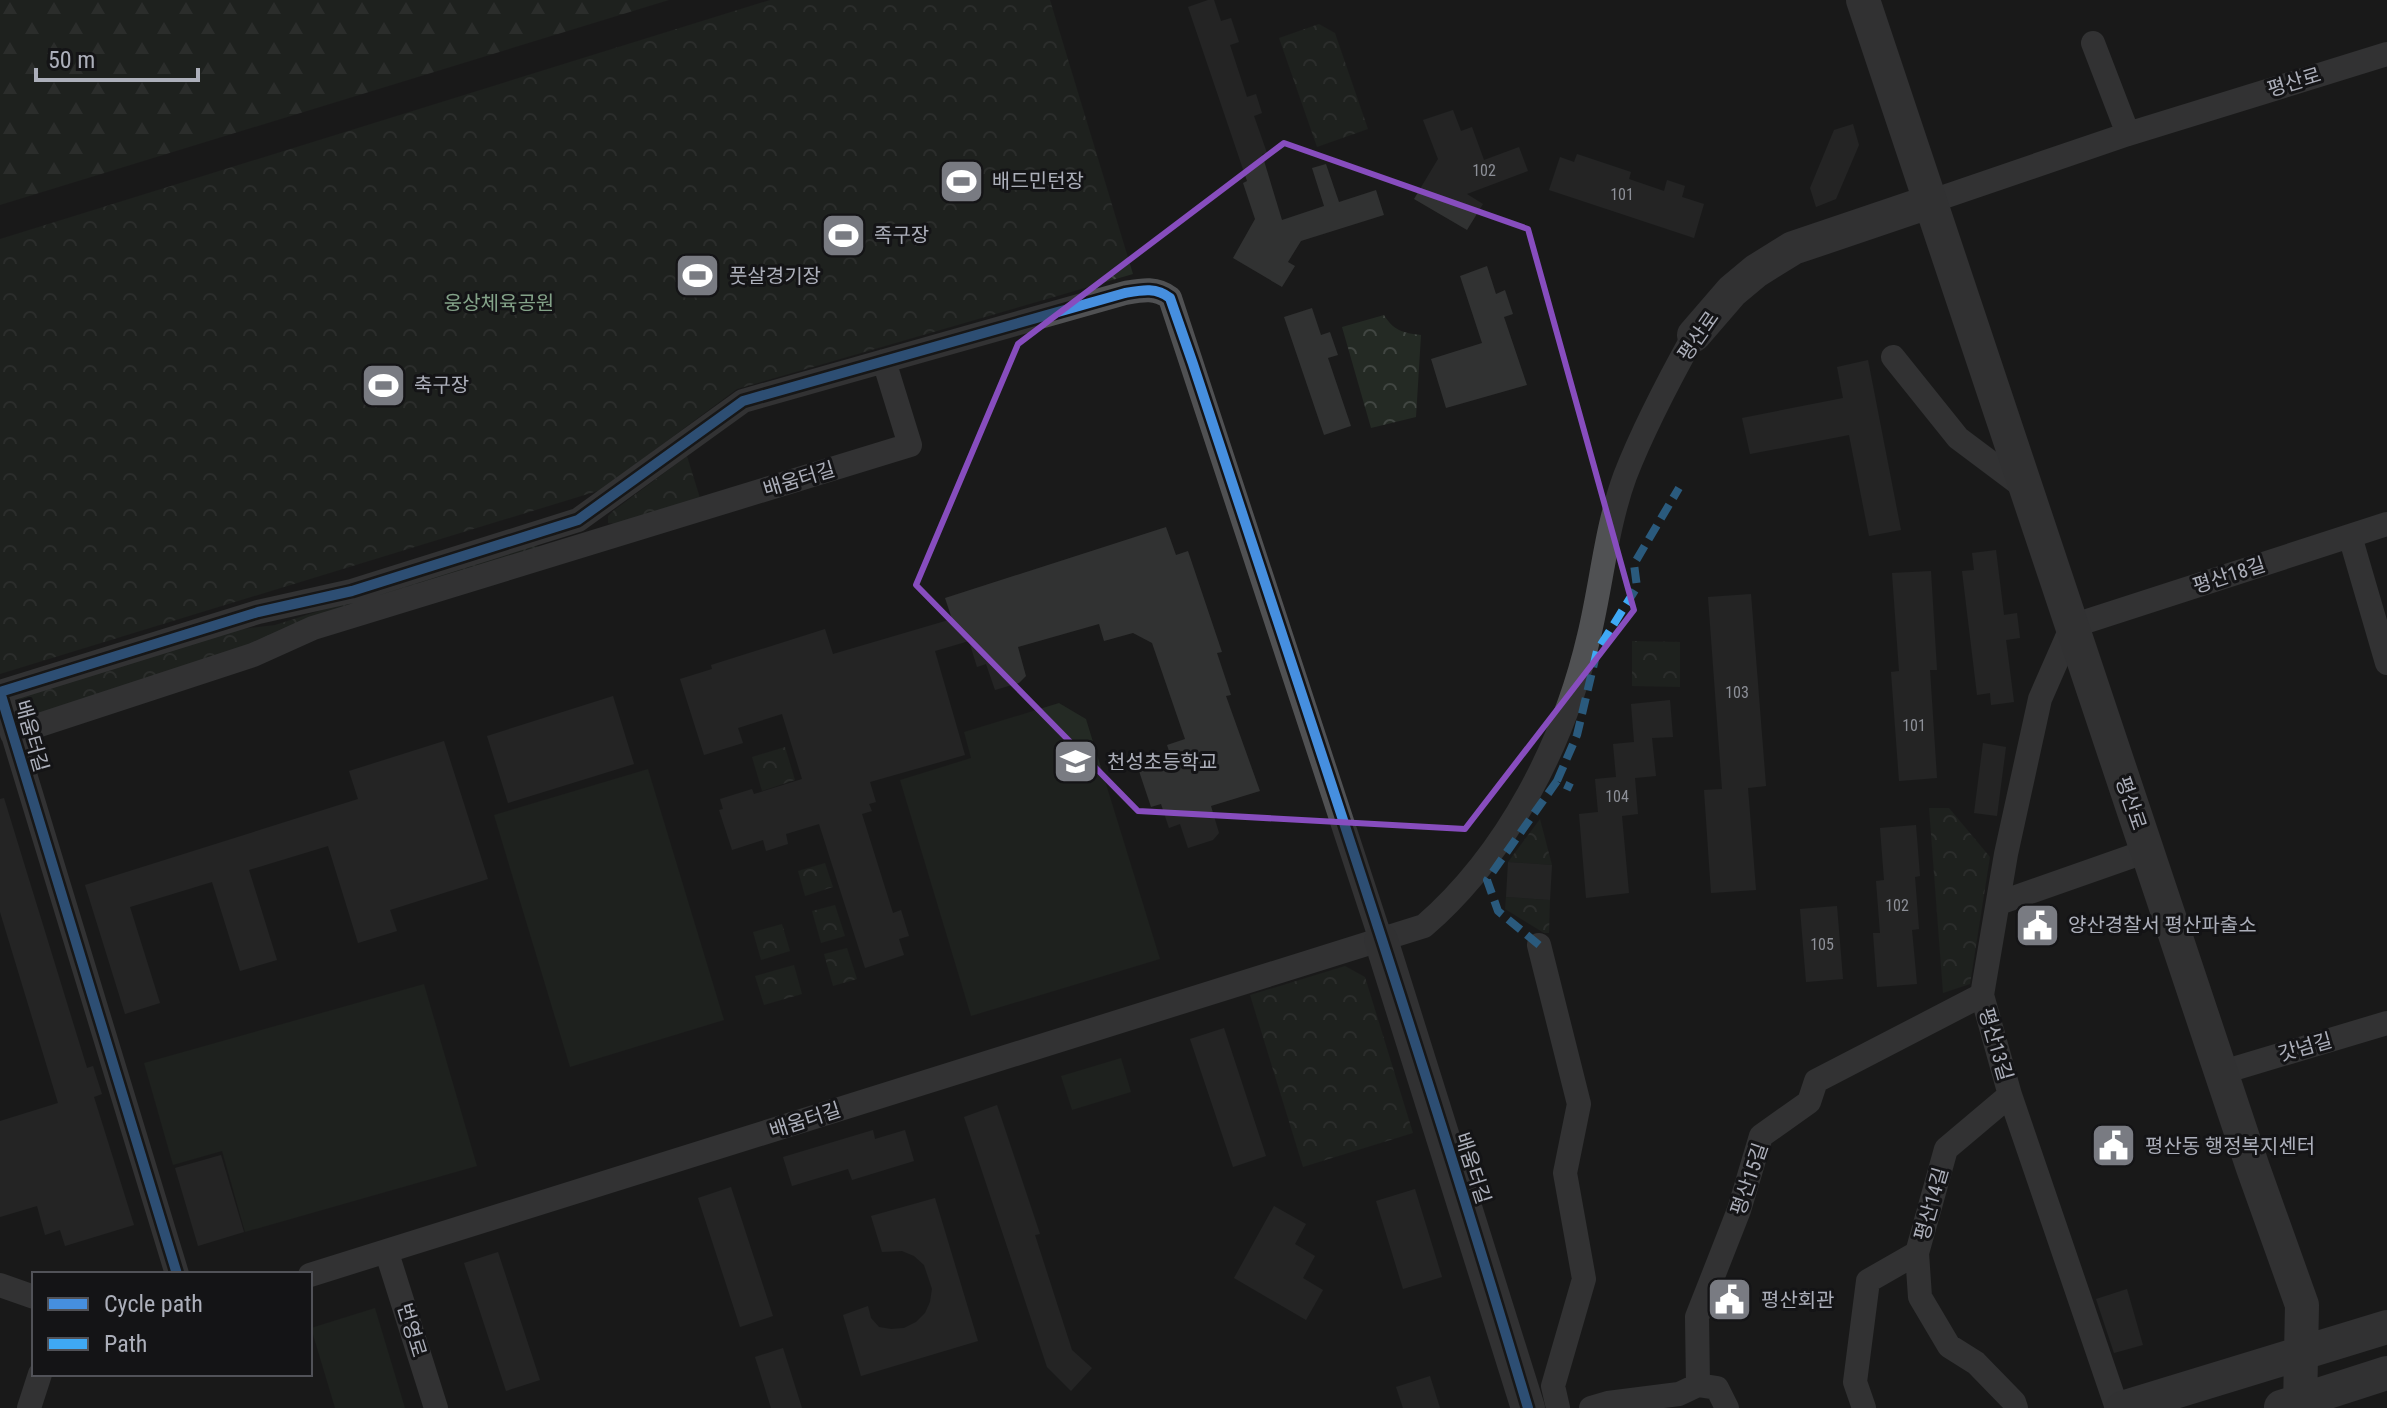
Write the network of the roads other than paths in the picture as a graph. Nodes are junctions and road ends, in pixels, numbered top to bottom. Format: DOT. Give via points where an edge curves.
graph roads {
  1 [pos="1863,0"];
  2 [pos="2093,43"];
  3 [pos="2387,54"];
  4 [pos="2128,134"];
  5 [pos="1929,202"];
  6 [pos="1694,335"];
  7 [pos="1893,357"];
  8 [pos="884,361"];
  9 [pos="2026,489"];
  10 [pos="578,520"];
  11 [pos="2387,524"];
  12 [pos="2350,536"];
  13 [pos="585,544"];
  14 [pos="2072,626"];
  15 [pos="2387,663"];
  16 [pos="0,692"];
  17 [pos="12,734"];
  18 [pos="2147,851"];
  19 [pos="1999,903"];
  20 [pos="1381,940"];
  21 [pos="1539,945"];
  22 [pos="1982,995"];
  23 [pos="2387,1023"];
  24 [pos="2223,1072"];
  25 [pos="2010,1095"];
  26 [pos="387,1253"];
  27 [pos="1917,1253"];
  28 [pos="176,1272"];
  29 [pos="312,1274"];
  30 [pos="0,1285"];
  31 [pos="32,1296"];
  32 [pos="2387,1327"];
  33 [pos="2302,1353"];
  34 [pos="2387,1373"];
  35 [pos="39,1376"];
  36 [pos="1698,1385"];
  37 [pos="2293,1405"];
  38 [pos="2132,1407"];
  39 [pos="29,1408"];
  40 [pos="436,1408"];
  41 [pos="1528,1408"];
  42 [pos="1558,1408"];
  43 [pos="1591,1408"];
  44 [pos="1727,1408"];
  45 [pos="1864,1408"];
  46 [pos="2016,1408"];
  1 -- 5 [label="street, 평산로"];
  2 -- 4 [label="street"];
  3 -- 4 [label="street, 평산로"];
  4 -- 5 [label="street, 평산로"];
  5 -- 6 [label="street, 평산로" via="1793,248 1732,291"];
  5 -- 9 [label="street, 평산로"];
  6 -- 20 [label="street, 평산로" via="1625,478 1580,670 1545,761 1506,829 1462,888 1424,926"];
  7 -- 9 [label="street" via="1958,438"];
  8 -- 10 [label="street, 배움터길" via="743,401"];
  8 -- 13 [label="street, 배움터길" via="910,445"];
  8 -- 20 [label="street, 배움터길" via="1125,293 1149,289 1170,298"];
  9 -- 14 [label="street, 평산로"];
  10 -- 13 [label="street"];
  10 -- 16 [label="street, 배움터길"];
  11 -- 12 [label="street, 평산18길"];
  12 -- 14 [label="street, 평산18길"];
  12 -- 15 [label="street"];
  13 -- 17 [label="street, 배움터길" via="313,628 253,655"];
  14 -- 18 [label="street, 평산로"];
  14 -- 19 [label="street, 평산13길" via="2040,699"];
  16 -- 17 [label="street, 배움터길"];
  17 -- 28 [label="street, 배움터길"];
  18 -- 19 [label="street"];
  18 -- 24 [label="street, 평산로"];
  19 -- 22 [label="street, 평산13길"];
  20 -- 26 [label="street, 배움터길"];
  20 -- 41 [label="street, 배움터길"];
  21 -- 42 [label="street" via="1579,1104 1565,1173 1584,1279 1553,1386"];
  22 -- 25 [label="street, 평산13길"];
  22 -- 36 [label="street, 평산15길" via="1816,1081 1809,1102 1761,1136 1697,1317"];
  23 -- 24 [label="street, 갓넘길"];
  24 -- 33 [label="street, 평산로" via="2302,1305"];
  25 -- 27 [label="street, 평산14길" via="1946,1149"];
  25 -- 38 [label="street, 평산13길"];
  26 -- 29 [label="street, 배움터길"];
  26 -- 40 [label="street, 번영로"];
  27 -- 45 [label="street, 평산14길" via="1868,1281 1855,1382"];
  27 -- 46 [label="street" via="1920,1297 1949,1346 1976,1363"];
  30 -- 31 [label="street"];
  32 -- 33 [label="street"];
  33 -- 37 [label="street, 평산로"];
  33 -- 38 [label="street"];
  34 -- 37 [label="street"];
  35 -- 39 [label="street"];
  36 -- 43 [label="street" via="1679,1394"];
  36 -- 44 [label="street" via="1717,1388"];
}
